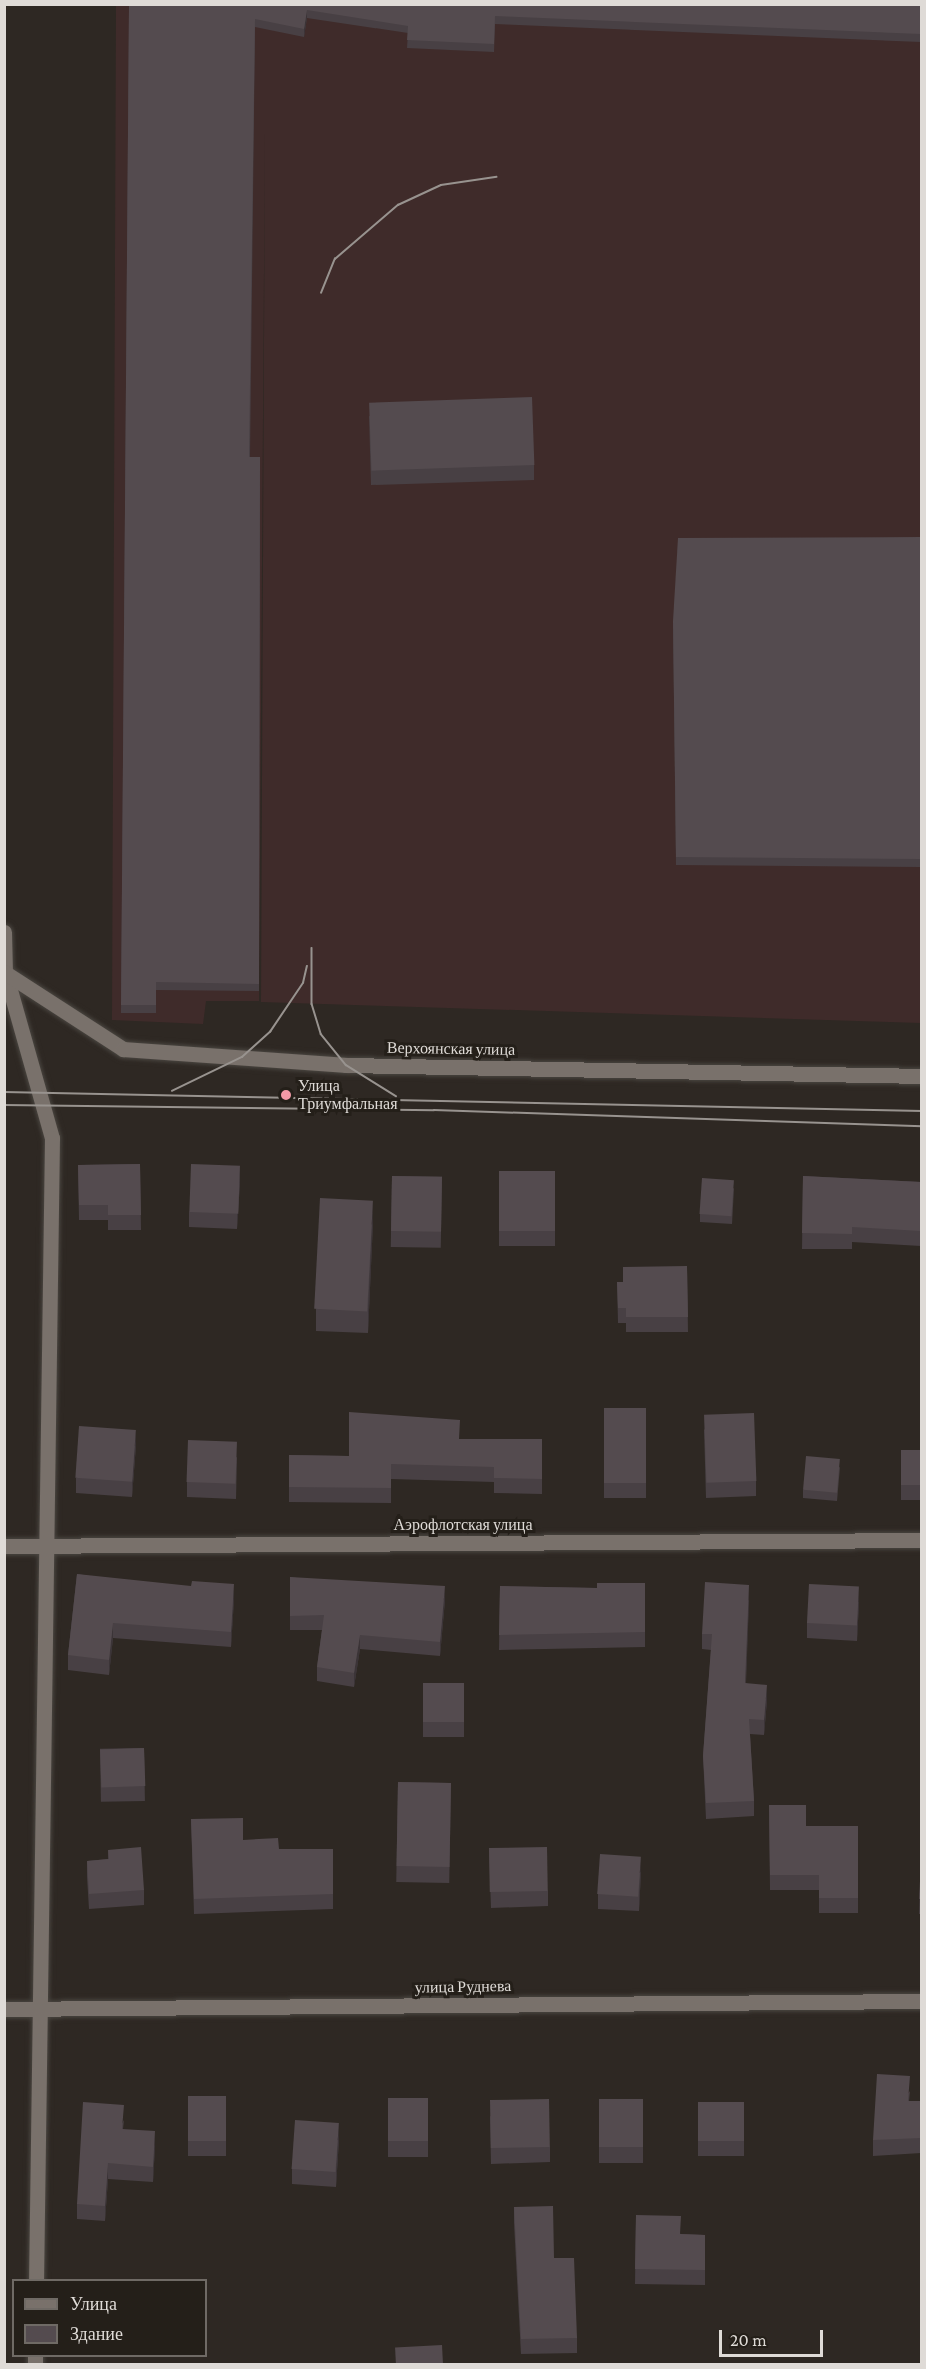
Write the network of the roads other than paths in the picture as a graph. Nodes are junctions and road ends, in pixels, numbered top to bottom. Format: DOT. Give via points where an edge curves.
graph roads {
  1 [pos="4,932"];
  2 [pos="5,972"];
  3 [pos="921,1076"];
  4 [pos="921,1540"];
  5 [pos="4,1546"];
  6 [pos="45,1546"];
  7 [pos="921,2001"];
  8 [pos="4,2009"];
  9 [pos="38,2009"];
  10 [pos="36,2279"];
  1 -- 2 [label="street"];
  2 -- 3 [label="street, Верхоянская улица" via="123,1049 346,1065"];
  2 -- 6 [label="street" via="52,1138"];
  4 -- 6 [label="street, Аэрофлотская улица"];
  5 -- 6 [label="street, Аэрофлотская улица"];
  6 -- 9 [label="street"];
  7 -- 9 [label="street, улица Руднева"];
  8 -- 9 [label="street, улица Руднева"];
  9 -- 10 [label="street"];
}
